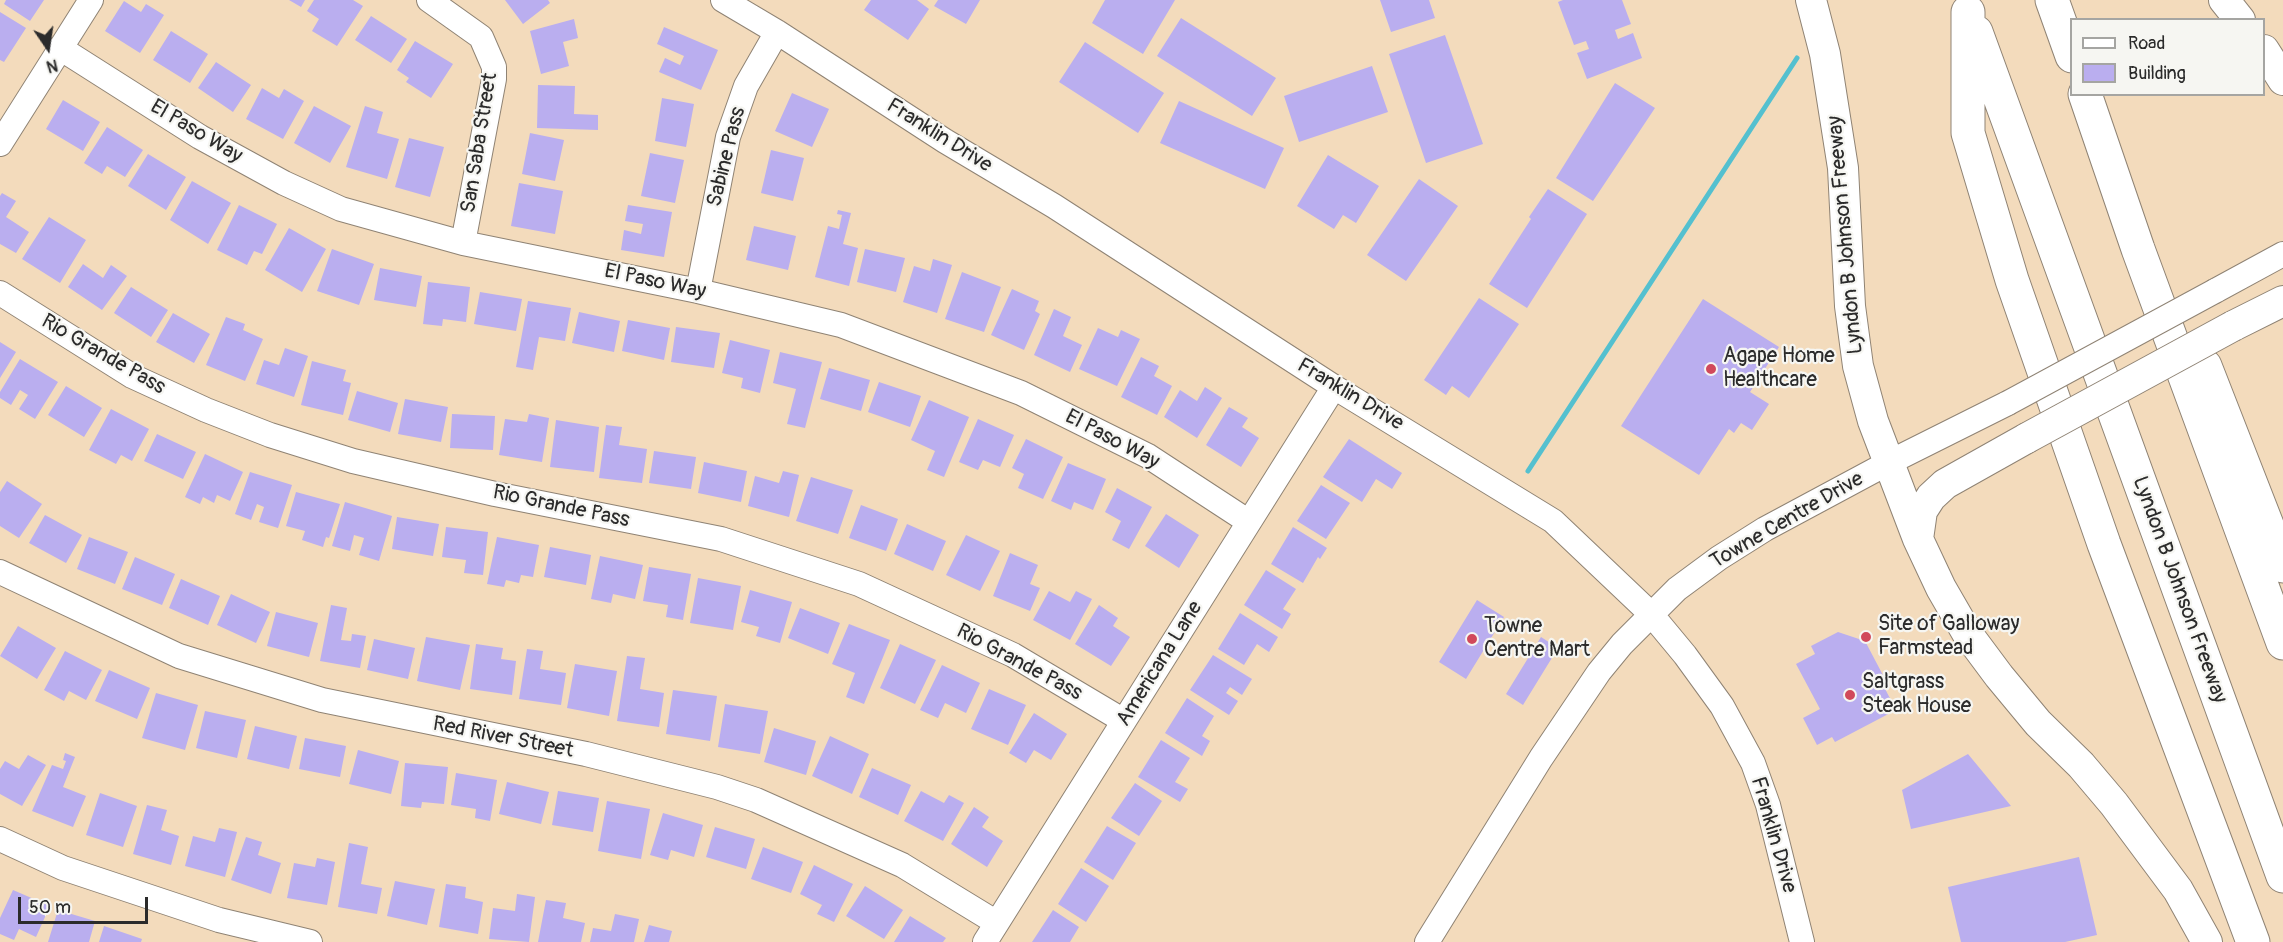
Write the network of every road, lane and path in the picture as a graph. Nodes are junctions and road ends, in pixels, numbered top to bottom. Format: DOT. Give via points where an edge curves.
graph roads {
  1 [pos="91,0"];
  2 [pos="429,0"];
  3 [pos="723,0"];
  4 [pos="1811,0"];
  5 [pos="2053,0"];
  6 [pos="2224,0"];
  7 [pos="1966,6"];
  8 [pos="2238,18"];
  9 [pos="777,32"];
  10 [pos="2070,38"];
  11 [pos="60,48"];
  12 [pos="2070,50"];
  13 [pos="2265,52"];
  14 [pos="2283,80"];
  15 [pos="2086,96"];
  16 [pos="2095,96"];
  17 [pos="0,144"];
  18 [pos="463,243"];
  19 [pos="2283,255"];
  20 [pos="698,291"];
  21 [pos="0,293"];
  22 [pos="2283,301"];
  23 [pos="1334,387"];
  24 [pos="1888,463"];
  25 [pos="1249,522"];
  26 [pos="1918,539"];
  27 [pos="2283,566"];
  28 [pos="3,580"];
  29 [pos="1651,614"];
  30 [pos="2283,643"];
  31 [pos="1124,721"];
  32 [pos="0,839"];
  33 [pos="2283,876"];
  34 [pos="991,933"];
  35 [pos="310,942"];
  36 [pos="1427,942"];
  37 [pos="1802,942"];
  38 [pos="2207,942"];
  39 [pos="2253,942"];
  1 -- 11 [label="street"];
  2 -- 18 [label="street, San Saba Street" via="481,37 494,67"];
  3 -- 9 [label="street, Franklin Drive"];
  4 -- 24 [label="main road, Lyndon B Johnson Freeway" via="1825,54 1843,168 1850,306 1858,366"];
  5 -- 10 [label="highway"];
  5 -- 12 [label="highway"];
  6 -- 8 [label="main road"];
  7 -- 33 [label="highway, Lyndon B Johnson Freeway"];
  7 -- 39 [label="highway" via="1968,133 2005,257 2076,466"];
  9 -- 20 [label="street, Sabine Pass" via="746,86 728,137"];
  9 -- 23 [label="street, Franklin Drive"];
  11 -- 17 [label="street"];
  11 -- 18 [label="street, El Paso Way" via="200,137 284,183 341,208"];
  13 -- 14 [label="main road"];
  15 -- 30 [label="highway"];
  16 -- 27 [label="highway"];
  18 -- 20 [label="street, El Paso Way"];
  19 -- 24 [label="street, Towne Centre Drive, bridge"];
  20 -- 25 [label="street, El Paso Way" via="841,325 1022,393 1148,456"];
  21 -- 31 [label="street, Rio Grande Pass" via="132,376 270,435 353,461 495,494 721,539 860,584 1013,655"];
  22 -- 26 [label="main road, bridge" via="1945,484 1922,511"];
  23 -- 25 [label="street, Americana Lane"];
  23 -- 29 [label="street, Franklin Drive" via="1553,521"];
  24 -- 26 [label="main road, Lyndon B Johnson Freeway"];
  24 -- 29 [label="street, Towne Centre Drive" via="1719,558"];
  25 -- 31 [label="street, Americana Lane"];
  26 -- 38 [label="main road, Lyndon B Johnson Freeway" via="1967,633 2038,723 2117,808 2178,890"];
  28 -- 34 [label="street, Red River Street" via="179,656 322,700 586,754 756,800 902,865"];
  29 -- 36 [label="street, Towne Centre Drive" via="1599,672"];
  29 -- 37 [label="street, Franklin Drive" via="1722,706 1753,763 1768,805"];
  31 -- 34 [label="street, Americana Lane"];
  32 -- 35 [label="street" via="63,867 219,920"];
}
